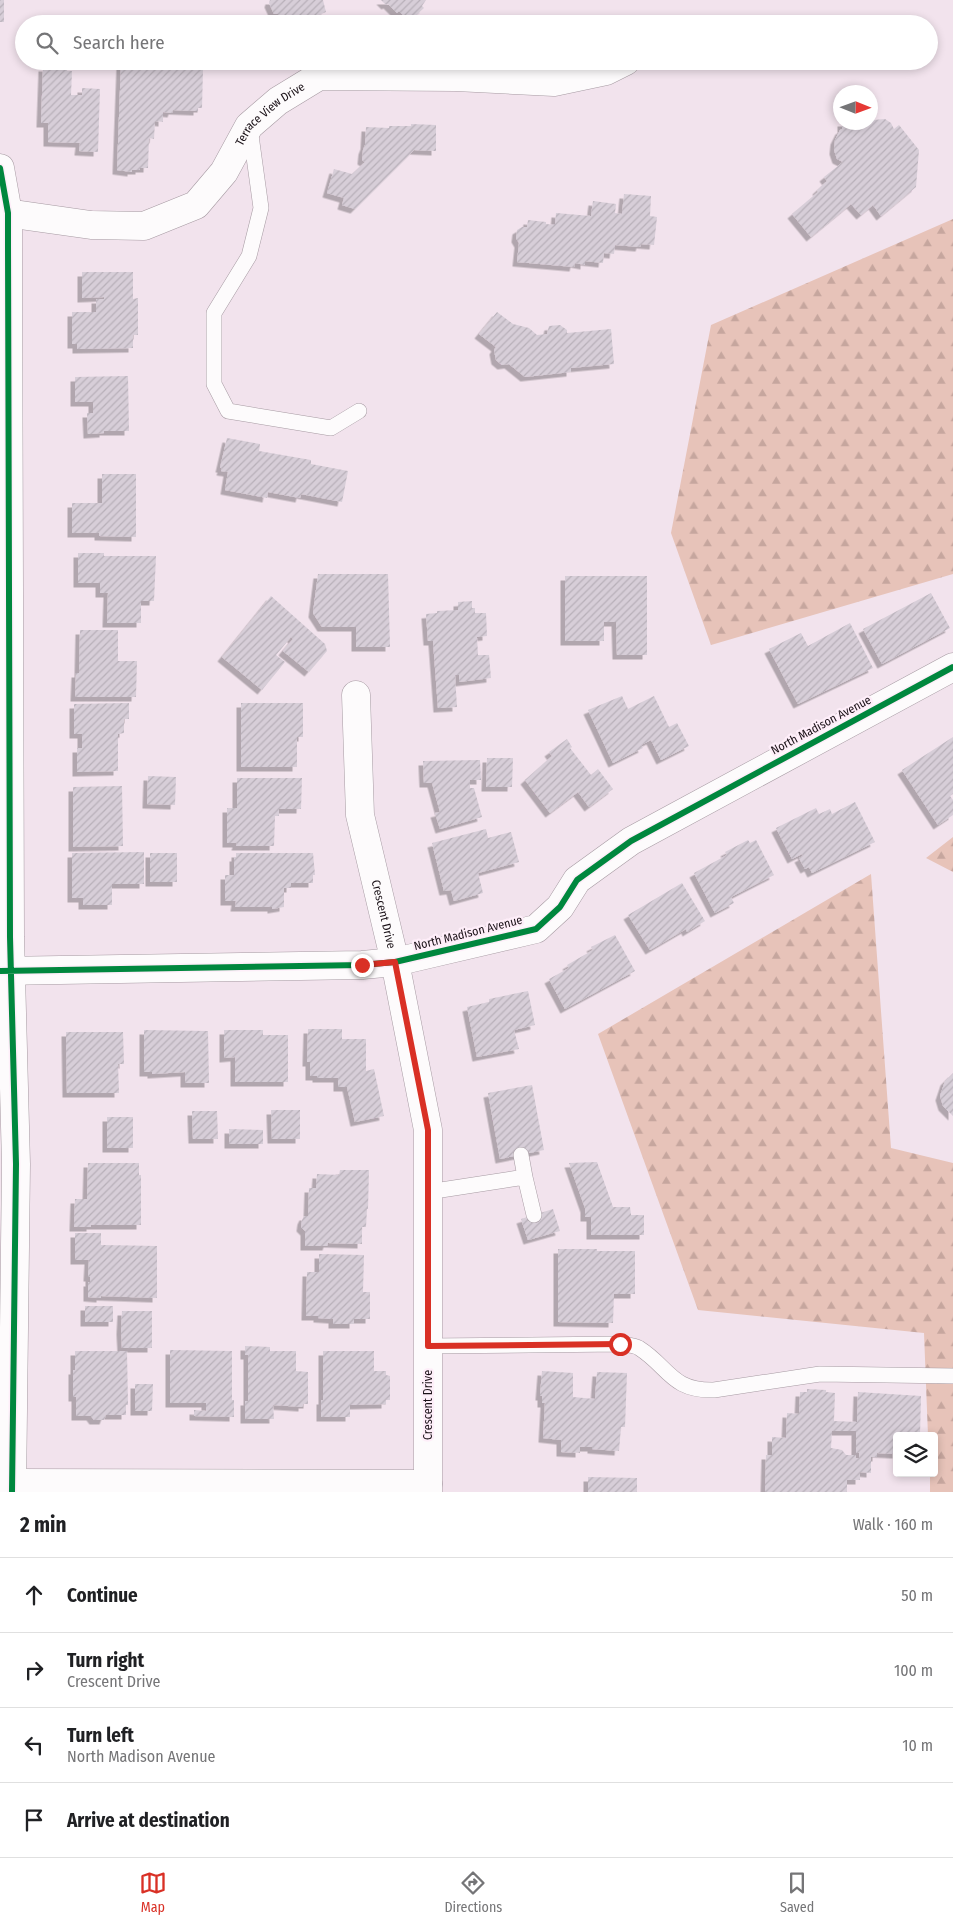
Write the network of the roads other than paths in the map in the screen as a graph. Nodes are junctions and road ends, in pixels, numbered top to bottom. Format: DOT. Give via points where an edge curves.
graph roads {
  1 [pos="608,70"];
  2 [pos="250,126"];
  3 [pos="0,168"];
  4 [pos="4,213"];
  5 [pos="359,411"];
  6 [pos="5,590"];
  7 [pos="953,667"];
  8 [pos="356,696"];
  9 [pos="395,962"];
  10 [pos="5,971"];
  11 [pos="521,1155"];
  12 [pos="525,1177"];
  13 [pos="428,1192"];
  14 [pos="534,1215"];
  15 [pos="428,1346"];
  16 [pos="953,1376"];
  17 [pos="12,1488"];
  18 [pos="428,1488"];
  1 -- 2 [label="street, Terrace View Drive" via="554,82 319,76 278,101"];
  2 -- 4 [label="street, Terrace View Drive" via="224,172 196,205 144,226 91,225"];
  2 -- 5 [label="lane" via="261,208 249,256 214,313 214,384 228,410 331,428"];
  3 -- 4 [label="street"];
  4 -- 6 [label="street"];
  6 -- 10 [label="street"];
  7 -- 9 [label="street, North Madison Avenue" via="631,841 577,880 560,907 536,929"];
  8 -- 9 [label="street, Crescent Drive" via="360,815"];
  9 -- 10 [label="street, North Madison Avenue"];
  9 -- 13 [label="street, Crescent Drive" via="428,1130"];
  10 -- 17 [label="street" via="16,1164"];
  11 -- 12 [label="lane"];
  12 -- 13 [label="lane"];
  12 -- 14 [label="lane"];
  13 -- 15 [label="street, Crescent Drive"];
  15 -- 16 [label="lane" via="620,1344 638,1347 677,1382 698,1391 820,1374"];
  15 -- 18 [label="street, Crescent Drive"];
  17 -- 18 [label="street"];
}
